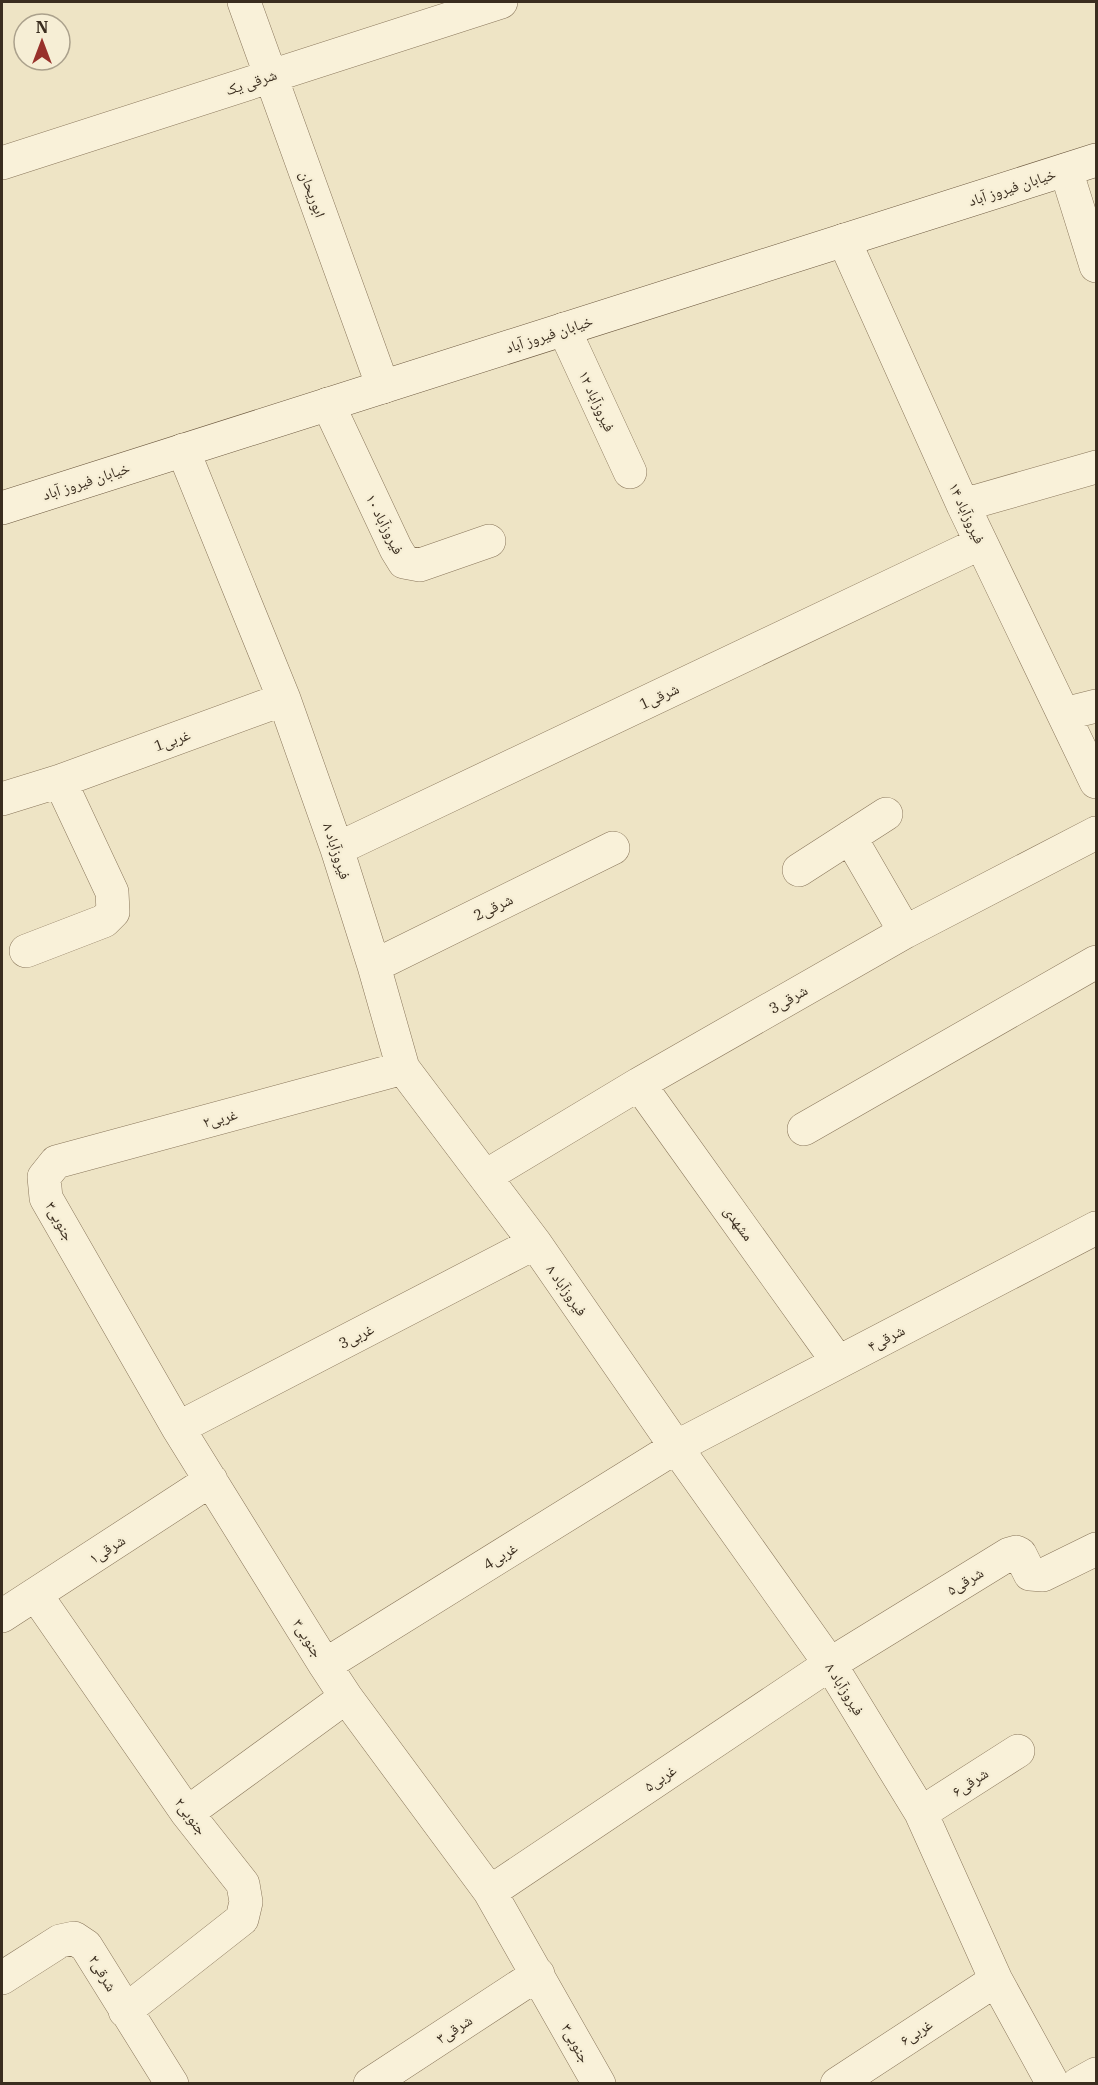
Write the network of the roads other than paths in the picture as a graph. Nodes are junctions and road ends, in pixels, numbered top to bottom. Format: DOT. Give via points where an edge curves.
graph roads {
  1 [pos="244,2"];
  2 [pos="501,2"];
  3 [pos="271,76"];
  4 [pos="2,163"];
  5 [pos="1082,165"];
  6 [pos="844,240"];
  7 [pos="1096,266"];
  8 [pos="564,330"];
  9 [pos="383,387"];
  10 [pos="328,404"];
  11 [pos="183,450"];
  12 [pos="1096,467"];
  13 [pos="630,472"];
  14 [pos="963,506"];
  15 [pos="2,508"];
  16 [pos="489,541"];
  17 [pos="981,543"];
  18 [pos="284,699"];
  19 [pos="1096,706"];
  20 [pos="1064,714"];
  21 [pos="60,781"];
  22 [pos="1096,782"];
  23 [pos="2,799"];
  24 [pos="886,814"];
  25 [pos="1096,833"];
  26 [pos="850,837"];
  27 [pos="613,848"];
  28 [pos="337,849"];
  29 [pos="799,870"];
  30 [pos="905,932"];
  31 [pos="26,951"];
  32 [pos="1096,962"];
  33 [pos="374,966"];
  34 [pos="403,1068"];
  35 [pos="639,1084"];
  36 [pos="804,1129"];
  37 [pos="486,1176"];
  38 [pos="44,1178"];
  39 [pos="1096,1228"];
  40 [pos="535,1243"];
  41 [pos="838,1362"];
  42 [pos="178,1428"];
  43 [pos="676,1447"];
  44 [pos="211,1480"];
  45 [pos="1096,1549"];
  46 [pos="36,1595"];
  47 [pos="2,1616"];
  48 [pos="830,1664"];
  49 [pos="325,1665"];
  50 [pos="346,1697"];
  51 [pos="1018,1751"];
  52 [pos="187,1813"];
  53 [pos="921,1813"];
  54 [pos="490,1892"];
  55 [pos="538,1974"];
  56 [pos="2,1978"];
  57 [pos="996,1980"];
  58 [pos="125,2011"];
  59 [pos="1096,2074"];
  60 [pos="171,2084"];
  61 [pos="370,2084"];
  62 [pos="599,2084"];
  63 [pos="837,2084"];
  64 [pos="1053,2084"];
  65 [pos="1078,2084"];
  1 -- 3 [label="street, ابوریحان"];
  2 -- 3 [label="street, شرقی یک"];
  3 -- 4 [label="street, شرقی یک"];
  3 -- 9 [label="street, ابوریحان"];
  5 -- 6 [label="street, خیابان فیروز آباد"];
  5 -- 7 [label="street"];
  6 -- 8 [label="street, خیابان فیروز آباد"];
  6 -- 14 [label="street, فیروزآباد ۱۴"];
  8 -- 9 [label="street, خیابان فیروز آباد"];
  8 -- 13 [label="street, فیروزآباد ۱۲"];
  9 -- 10 [label="street, خیابان فیروز آباد"];
  10 -- 11 [label="street, خیابان فیروز آباد"];
  10 -- 16 [label="street, فیروزآباد ۱۰" via="404,562 420,565"];
  11 -- 15 [label="street, خیابان فیروز آباد"];
  11 -- 18 [label="street, فیروزآباد ۸"];
  12 -- 14 [label="street"];
  14 -- 17 [label="street, فیروزآباد ۱۴"];
  17 -- 20 [label="street, فیروزآباد ۱۴"];
  17 -- 28 [label="street, شرقی1"];
  18 -- 21 [label="street, غربی1"];
  18 -- 28 [label="street, فیروزآباد ۸"];
  19 -- 20 [label="street"];
  20 -- 22 [label="street, فیروزآباد ۱۴"];
  21 -- 23 [label="street, غربی1"];
  21 -- 31 [label="street" via="112,892 113,912 104,921"];
  24 -- 26 [label="street"];
  25 -- 30 [label="street, شرقی3"];
  26 -- 29 [label="street"];
  26 -- 30 [label="street"];
  27 -- 33 [label="street, شرقی2"];
  28 -- 33 [label="street, فیروزآباد ۸"];
  30 -- 35 [label="street, شرقی3"];
  32 -- 36 [label="street"];
  33 -- 34 [label="street, فیروزآباد ۸"];
  34 -- 37 [label="street, فیروزآباد ۸"];
  34 -- 38 [label="street, غربی۲" via="56,1162"];
  35 -- 37 [label="street, شرقی3"];
  35 -- 41 [label="street, مشهدی"];
  37 -- 40 [label="street, فیروزآباد ۸"];
  38 -- 42 [label="street, جنوبی۳" via="46,1198"];
  39 -- 41 [label="street, شرقی۴"];
  40 -- 42 [label="street, غربی3"];
  40 -- 43 [label="street, فیروزآباد ۸"];
  41 -- 43 [label="street, شرقی۴"];
  42 -- 44 [label="street, جنوبی۳"];
  43 -- 48 [label="street, فیروزآباد ۸"];
  43 -- 49 [label="street, غربی4"];
  44 -- 46 [label="street, شرقی۱"];
  44 -- 49 [label="street, جنوبی۳"];
  45 -- 48 [label="street, شرقی۵" via="1035,1576 1030,1574 1020,1554 1009,1554"];
  46 -- 47 [label="street, شرقی۱"];
  46 -- 52 [label="street, جنوبی۲"];
  48 -- 53 [label="street, فیروزآباد ۸"];
  48 -- 54 [label="street, غربی۵"];
  49 -- 50 [label="street, جنوبی۳"];
  50 -- 52 [label="street"];
  50 -- 54 [label="street, جنوبی۳"];
  51 -- 53 [label="street, شرقی۶"];
  52 -- 58 [label="street, جنوبی۲" via="243,1884 246,1902 242,1919"];
  53 -- 57 [label="street, فیروزآباد ۸"];
  54 -- 55 [label="street, جنوبی۳"];
  55 -- 61 [label="street, شرقی۳"];
  55 -- 62 [label="street, جنوبی۳"];
  56 -- 58 [label="street, شرقی۲" via="60,1941 74,1938 86,1946"];
  57 -- 63 [label="street, غربی۶"];
  57 -- 64 [label="street, فیروزآباد ۸"];
  58 -- 60 [label="street, شرقی۲"];
  59 -- 65 [label="street"];
}
